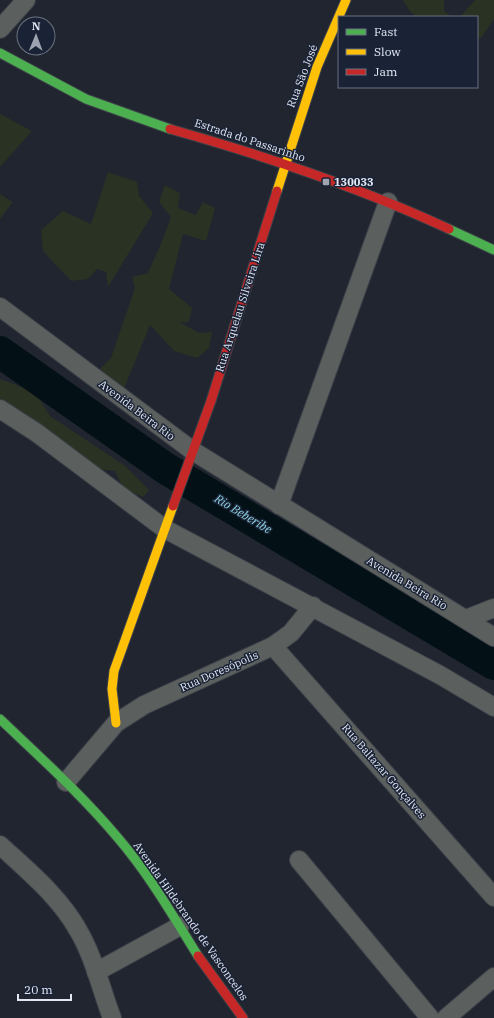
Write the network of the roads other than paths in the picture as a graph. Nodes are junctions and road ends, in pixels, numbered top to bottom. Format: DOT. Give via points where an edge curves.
graph roads {
  1 [pos="26,0"];
  2 [pos="346,0"];
  3 [pos="339,16"];
  4 [pos="338,18"];
  5 [pos="0,29"];
  6 [pos="0,53"];
  7 [pos="286,163"];
  8 [pos="388,202"];
  9 [pos="494,250"];
  10 [pos="0,307"];
  11 [pos="0,408"];
  12 [pos="190,458"];
  13 [pos="279,505"];
  14 [pos="167,521"];
  15 [pos="313,606"];
  16 [pos="494,608"];
  17 [pos="466,619"];
  18 [pos="494,637"];
  19 [pos="273,646"];
  20 [pos="494,707"];
  21 [pos="0,719"];
  22 [pos="116,723"];
  23 [pos="66,782"];
  24 [pos="0,844"];
  25 [pos="299,860"];
  26 [pos="494,897"];
  27 [pos="180,926"];
  28 [pos="96,972"];
  29 [pos="494,977"];
  30 [pos="112,1018"];
  31 [pos="243,1018"];
  32 [pos="430,1018"];
  33 [pos="446,1018"];
  1 -- 5 [label="street"];
  2 -- 3 [label="street, Rua São José"];
  4 -- 7 [label="street, Rua São José" via="317,67"];
  6 -- 7 [label="street, Estrada do Passarinho" via="98,104"];
  7 -- 8 [label="street, Estrada do Passarinho"];
  7 -- 12 [label="street, Rua Arquelau Silveira Lira"];
  8 -- 9 [label="street, Estrada do Passarinho"];
  8 -- 13 [label="street"];
  10 -- 12 [label="street, Avenida Beira Rio"];
  11 -- 14 [label="street"];
  12 -- 13 [label="street, Avenida Beira Rio"];
  12 -- 14 [label="street, Rua Arquelau Silveira Lira"];
  13 -- 17 [label="street, Avenida Beira Rio"];
  14 -- 15 [label="street" via="238,570"];
  14 -- 22 [label="street, Rua Arquelau Silveira Lira" via="114,672 112,689"];
  15 -- 19 [label="street, Rua Doresópolis" via="291,633"];
  15 -- 20 [label="street"];
  16 -- 17 [label="street"];
  17 -- 18 [label="street, Avenida Beira Rio"];
  19 -- 22 [label="street, Rua Doresópolis" via="144,705"];
  19 -- 26 [label="street, Rua Baltazar Gonçalves"];
  21 -- 23 [label="street, Avenida Hildebrando de Vasconcelos"];
  22 -- 23 [label="street"];
  23 -- 27 [label="street, Avenida Hildebrando de Vasconcelos" via="118,838 151,881"];
  24 -- 28 [label="street" via="44,885 65,910 78,930"];
  25 -- 32 [label="street"];
  27 -- 28 [label="street"];
  27 -- 31 [label="street, Avenida Hildebrando de Vasconcelos" via="209,973"];
  28 -- 30 [label="street"];
  29 -- 33 [label="street"];
}
